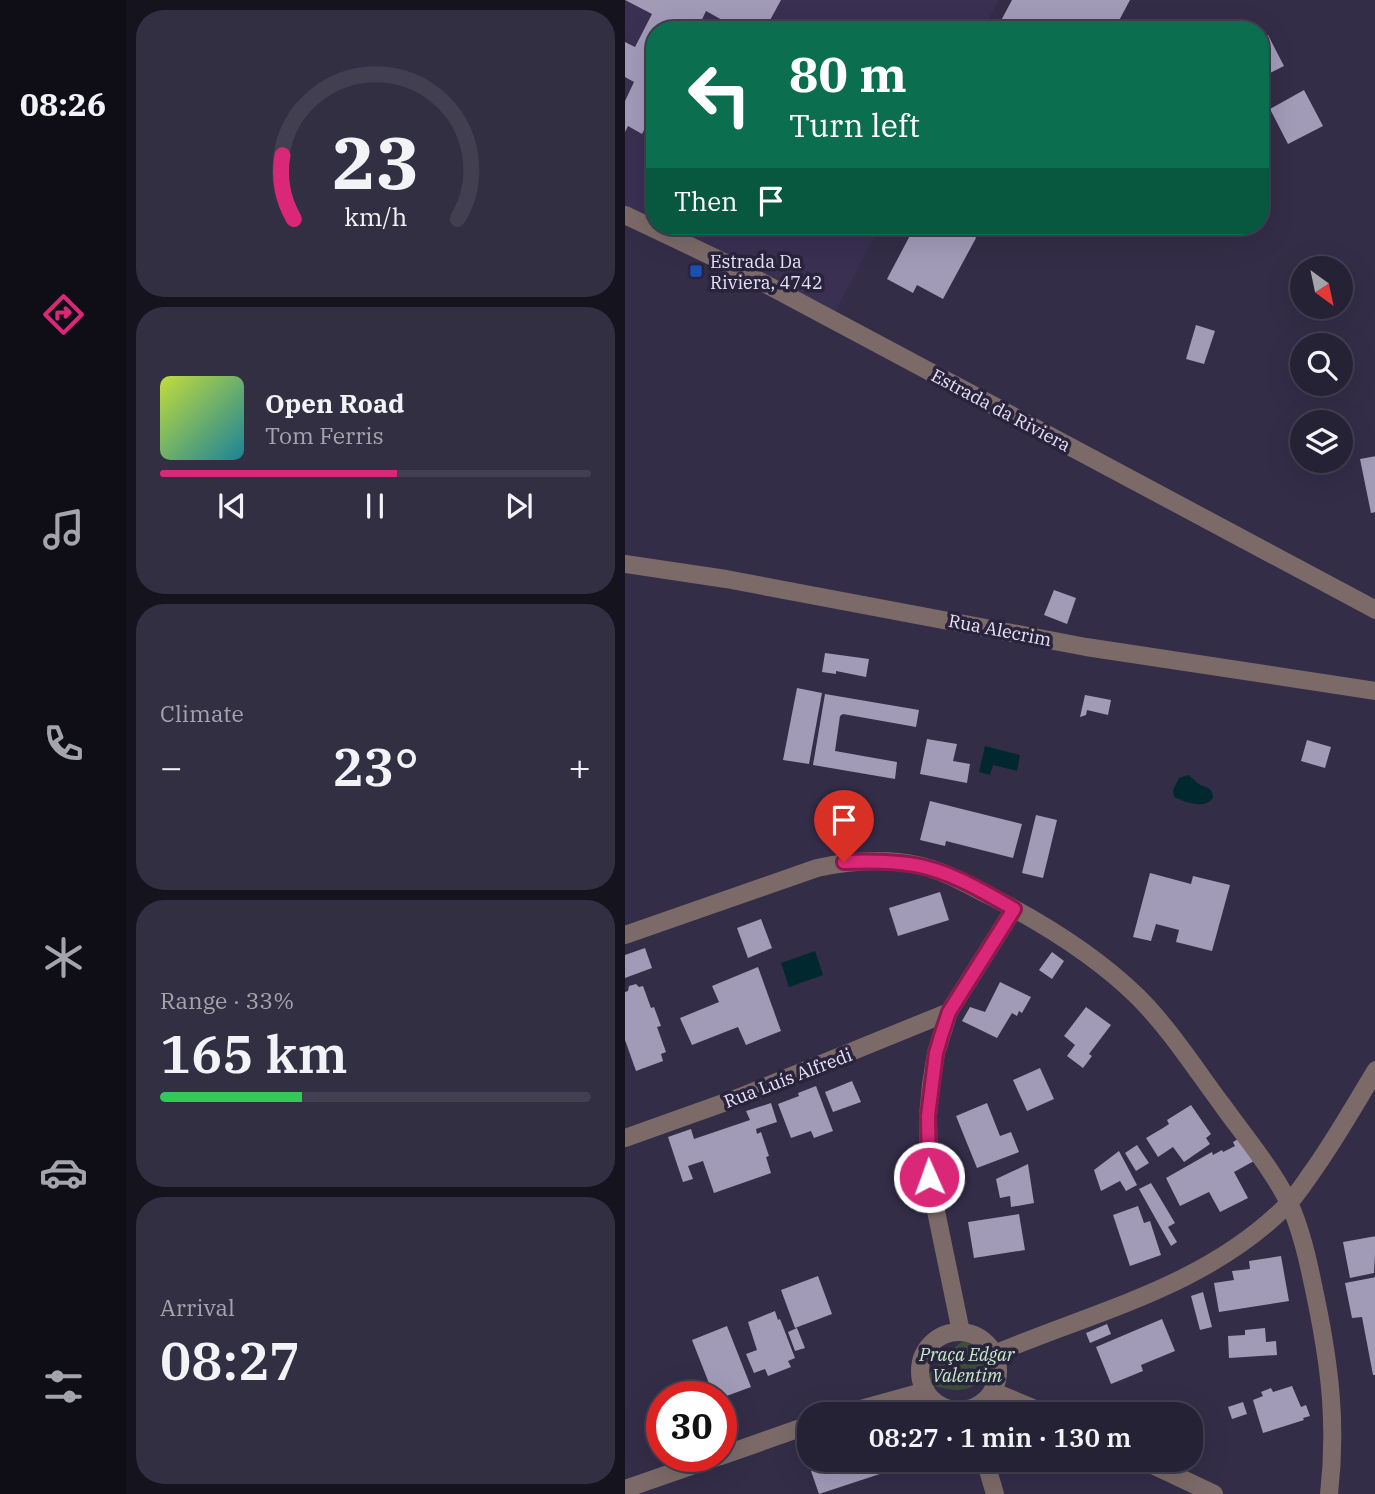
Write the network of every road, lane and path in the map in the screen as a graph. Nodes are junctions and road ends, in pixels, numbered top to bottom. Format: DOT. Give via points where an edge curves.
graph roads {
  1 [pos="625,215"];
  2 [pos="646,225"];
  3 [pos="667,235"];
  4 [pos="625,564"];
  5 [pos="1375,610"];
  6 [pos="1375,691"];
  7 [pos="1014,909"];
  8 [pos="625,935"];
  9 [pos="949,1012"];
  10 [pos="1375,1070"];
  11 [pos="625,1138"];
  12 [pos="1289,1204"];
  13 [pos="961,1332"];
  14 [pos="994,1354"];
  15 [pos="926,1391"];
  16 [pos="992,1391"];
  17 [pos="886,1402"];
  18 [pos="937,1402"];
  19 [pos="983,1402"];
  20 [pos="1018,1402"];
  21 [pos="797,1429"];
  22 [pos="737,1450"];
  23 [pos="674,1472"];
  24 [pos="989,1472"];
  25 [pos="1167,1472"];
  26 [pos="625,1489"];
  27 [pos="995,1494"];
  28 [pos="1214,1494"];
  29 [pos="1329,1494"];
  1 -- 2 [label="street, Estrada da Riviera"];
  3 -- 5 [label="street, Estrada da Riviera"];
  4 -- 6 [label="street, Rua Alecrim" via="1086,647"];
  7 -- 8 [label="street" via="953,877 915,865 844,862"];
  7 -- 9 [label="street"];
  7 -- 12 [label="street" via="1071,943 1139,998 1235,1122"];
  9 -- 11 [label="street, Rua Luís Alfredi"];
  9 -- 13 [label="street" via="931,1084 927,1153"];
  10 -- 12 [label="street"];
  12 -- 14 [label="street" via="1212,1265 1183,1280"];
  12 -- 29 [label="street" via="1310,1269 1332,1393"];
  13 -- 14 [label="street" via="983,1341"];
  13 -- 15 [label="street" via="929,1346 920,1368"];
  14 -- 16 [label="street" via="998,1373"];
  15 -- 17 [label="street"];
  15 -- 18 [label="street"];
  16 -- 19 [label="street"];
  16 -- 20 [label="street"];
  21 -- 22 [label="street"];
  23 -- 26 [label="street"];
  24 -- 27 [label="street"];
  25 -- 28 [label="street"];
}
